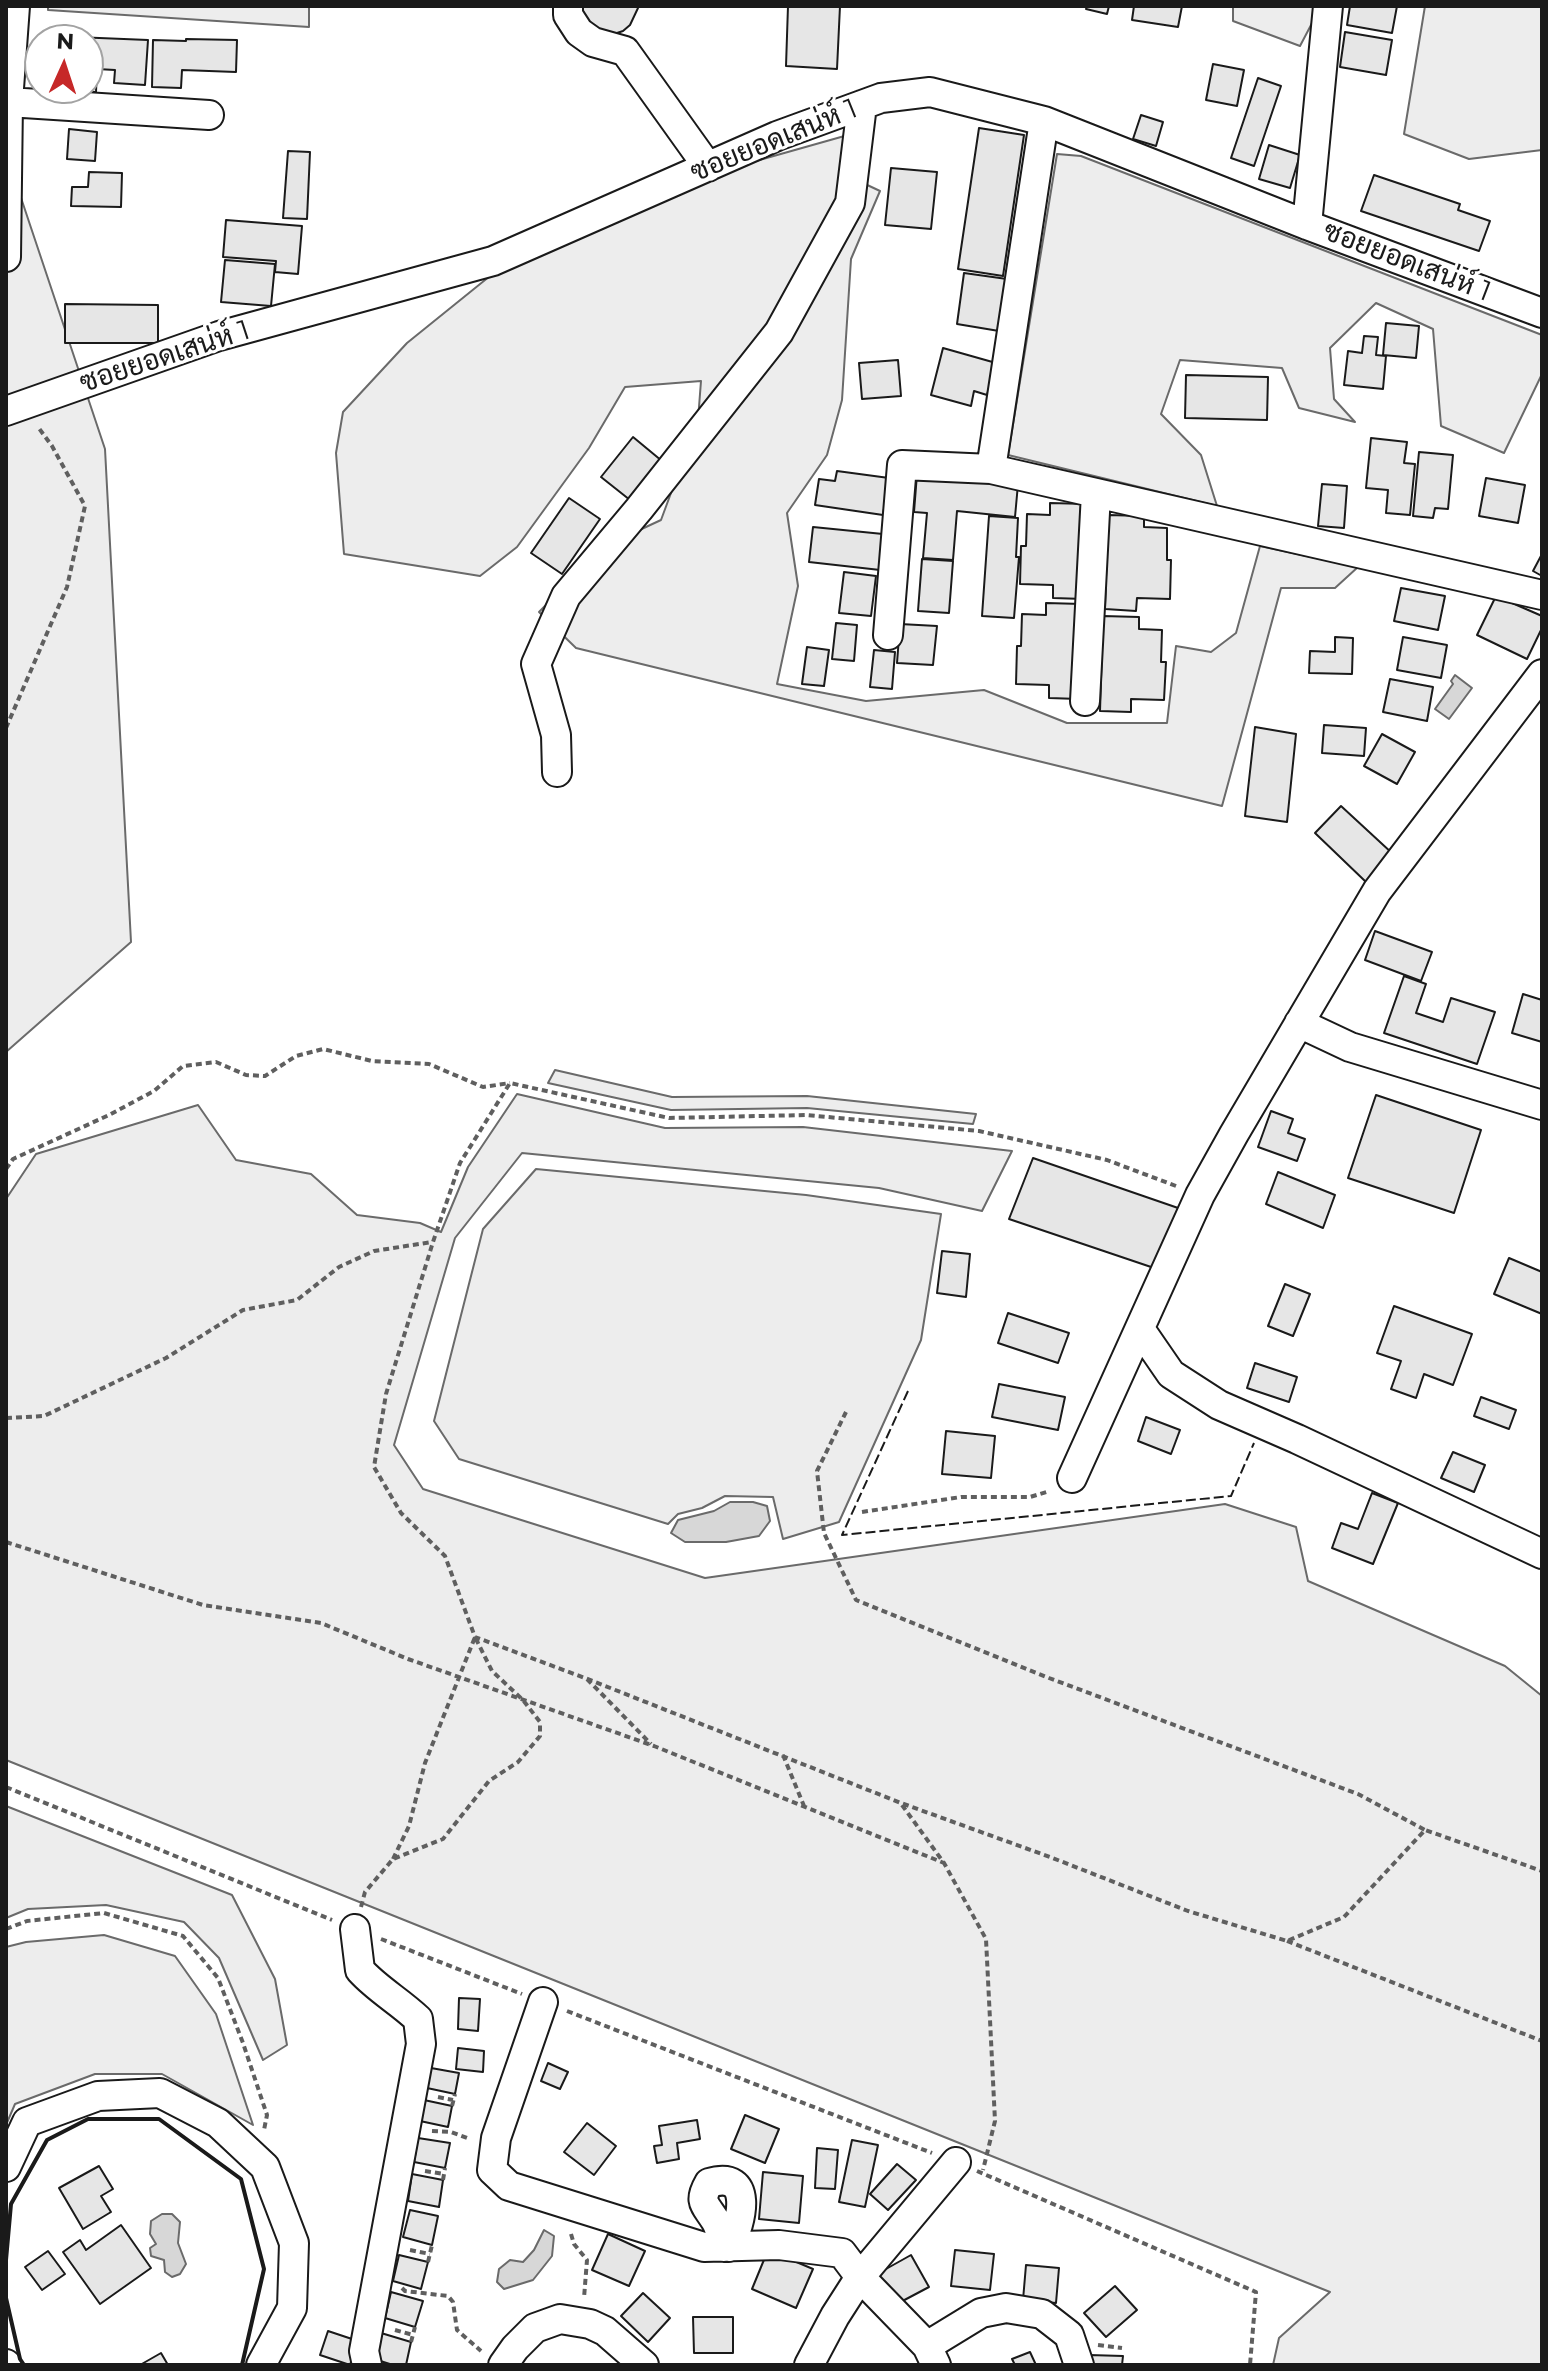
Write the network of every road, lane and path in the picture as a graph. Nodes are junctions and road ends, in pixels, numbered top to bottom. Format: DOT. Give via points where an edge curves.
graph roads {
  1 [pos="15,6"];
  2 [pos="568,6"];
  3 [pos="1328,6"];
  4 [pos="8,102"];
  5 [pos="862,105"];
  6 [pos="209,115"];
  7 [pos="1044,121"];
  8 [pos="708,167"];
  9 [pos="1307,225"];
  10 [pos="6,257"];
  11 [pos="1542,313"];
  12 [pos="14,408"];
  13 [pos="991,469"];
  14 [pos="1096,493"];
  15 [pos="1542,595"];
  16 [pos="888,635"];
  17 [pos="1542,674"];
  18 [pos="1085,701"];
  19 [pos="6,728"];
  20 [pos="557,772"];
  21 [pos="1299,1023"];
  22 [pos="510,1083"];
  23 [pos="1542,1105"];
  24 [pos="6,1169"];
  25 [pos="1200,1195"];
  26 [pos="433,1242"];
  27 [pos="1140,1329"];
  28 [pos="846,1412"];
  29 [pos="6,1418"];
  30 [pos="1072,1478"];
  31 [pos="862,1512"];
  32 [pos="6,1542"];
  33 [pos="1542,1554"];
  34 [pos="475,1637"];
  35 [pos="461,1677"];
  36 [pos="585,1678"];
  37 [pos="523,1700"];
  38 [pos="654,1746"];
  39 [pos="783,1755"];
  40 [pos="6,1787"];
  41 [pos="901,1803"];
  42 [pos="804,1806"];
  43 [pos="1425,1830"];
  44 [pos="393,1859"];
  45 [pos="944,1863"];
  46 [pos="1542,1871"];
  47 [pos="6,1929"];
  48 [pos="355,1929"];
  49 [pos="1287,1941"];
  50 [pos="543,2002"];
  51 [pos="1542,2041"];
  52 [pos="432,2095"];
  53 [pos="453,2100"];
  54 [pos="405,2130"];
  55 [pos="495,2147"];
  56 [pos="258,2160"];
  57 [pos="956,2162"];
  58 [pos="6,2167"];
  59 [pos="420,2170"];
  60 [pos="982,2173"];
  61 [pos="444,2174"];
  62 [pos="588,2211"];
  63 [pos="432,2245"];
  64 [pos="408,2249"];
  65 [pos="430,2254"];
  66 [pos="428,2262"];
  67 [pos="860,2277"];
  68 [pos="378,2280"];
  69 [pos="575,2322"];
  70 [pos="387,2327"];
  71 [pos="415,2327"];
  72 [pos="413,2335"];
  73 [pos="411,2342"];
  74 [pos="932,2356"];
  75 [pos="504,2364"];
  76 [pos="261,2365"];
  77 [pos="367,2365"];
  78 [pos="644,2365"];
  79 [pos="809,2365"];
  80 [pos="1079,2365"];
  81 [pos="1250,2365"];
  1 -- 4 [label="street"];
  2 -- 8 [label="street" via="579,32 625,51"];
  3 -- 9 [label="street"];
  4 -- 6 [label="street"];
  4 -- 10 [label="street"];
  5 -- 7 [label="street, ซอยยอดเสน่ห์ 1" via="930,92"];
  5 -- 8 [label="street, ซอยยอดเสน่ห์ 1"];
  5 -- 20 [label="street" via="850,203 779,332 566,596 536,664 556,735"];
  7 -- 9 [label="street, ซอยยอดเสน่ห์ 1"];
  7 -- 13 [label="street"];
  8 -- 12 [label="street, ซอยยอดเสน่ห์ 1" via="493,261 219,336"];
  9 -- 11 [label="street, ซอยยอดเสน่ห์ 1"];
  12 -- 19 [label="path" via="52,446 85,506 67,587"];
  13 -- 14 [label="street"];
  13 -- 16 [label="street" via="902,465"];
  14 -- 15 [label="street"];
  14 -- 18 [label="street"];
  17 -- 21 [label="street" via="1377,891"];
  21 -- 23 [label="street" via="1350,1047"];
  21 -- 25 [label="street"];
  22 -- 24 [label="path" via="483,1087 429,1064 372,1061 323,1049 296,1056 265,1076 246,1075 216,1062 183,1066 154,1091 13,1159"];
  22 -- 25 [label="path" via="669,1118 806,1115 979,1131 1107,1160"];
  22 -- 26 [label="path" via="460,1163"];
  25 -- 27 [label="street"];
  26 -- 29 [label="path" via="374,1251 339,1267 297,1300 243,1310 166,1358 44,1416"];
  26 -- 34 [label="path" via="386,1394 374,1467 401,1513 445,1556"];
  27 -- 30 [label="street"];
  27 -- 33 [label="street" via="1171,1374 1219,1405"];
  28 -- 43 [label="path" via="817,1471 824,1533 856,1600 1358,1794"];
  30 -- 31 [label="path" via="1030,1497 961,1497"];
  32 -- 35 [label="path" via="203,1605 321,1623"];
  34 -- 35 [label="path"];
  34 -- 36 [label="path"];
  34 -- 37 [label="path" via="492,1671"];
  35 -- 37 [label="path"];
  35 -- 44 [label="path"];
  36 -- 38 [label="path"];
  36 -- 39 [label="path"];
  37 -- 38 [label="path"];
  37 -- 44 [label="path" via="540,1722 540,1736 529,1750 489,1781 443,1839"];
  38 -- 42 [label="path"];
  39 -- 41 [label="path"];
  39 -- 42 [label="path"];
  40 -- 48 [label="path"];
  41 -- 45 [label="path"];
  41 -- 49 [label="path" via="1188,1911"];
  42 -- 45 [label="path"];
  43 -- 46 [label="path"];
  43 -- 49 [label="path" via="1344,1917"];
  44 -- 48 [label="path" via="365,1892"];
  45 -- 60 [label="path" via="986,1939 995,2121"];
  47 -- 56 [label="path" via="27,1921 104,1913 183,1936 218,1978 243,2043 267,2115"];
  48 -- 50 [label="path"];
  48 -- 54 [label="street" via="360,1970 418,2019 421,2044"];
  49 -- 51 [label="path"];
  50 -- 55 [label="street"];
  50 -- 57 [label="path"];
  52 -- 53 [label="path"];
  54 -- 55 [label="path" via="451,2132"];
  54 -- 68 [label="street"];
  55 -- 62 [label="street" via="492,2170 509,2186"];
  56 -- 58 [label="street" via="218,2123 160,2093 98,2096 27,2122"];
  56 -- 76 [label="street" via="294,2243 292,2308"];
  57 -- 60 [label="path"];
  57 -- 67 [label="street"];
  59 -- 61 [label="path"];
  60 -- 81 [label="path" via="1256,2292"];
  62 -- 67 [label="street" via="704,2247 779,2245 842,2253"];
  62 -- 69 [label="path" via="570,2235 587,2260 583,2303"];
  63 -- 65 [label="path"];
  64 -- 65 [label="path"];
  65 -- 66 [label="path"];
  67 -- 74 [label="street"];
  67 -- 79 [label="street"];
  68 -- 75 [label="path" via="387,2289 398,2285 405,2291 448,2296 457,2330"];
  68 -- 77 [label="street" via="364,2351"];
  69 -- 75 [label="street" via="560,2319 535,2328"];
  69 -- 78 [label="street" via="605,2331"];
  70 -- 72 [label="path"];
  71 -- 72 [label="path"];
  72 -- 73 [label="path"];
  74 -- 80 [label="street" via="981,2313 1006,2308 1042,2314 1069,2335"];
}
